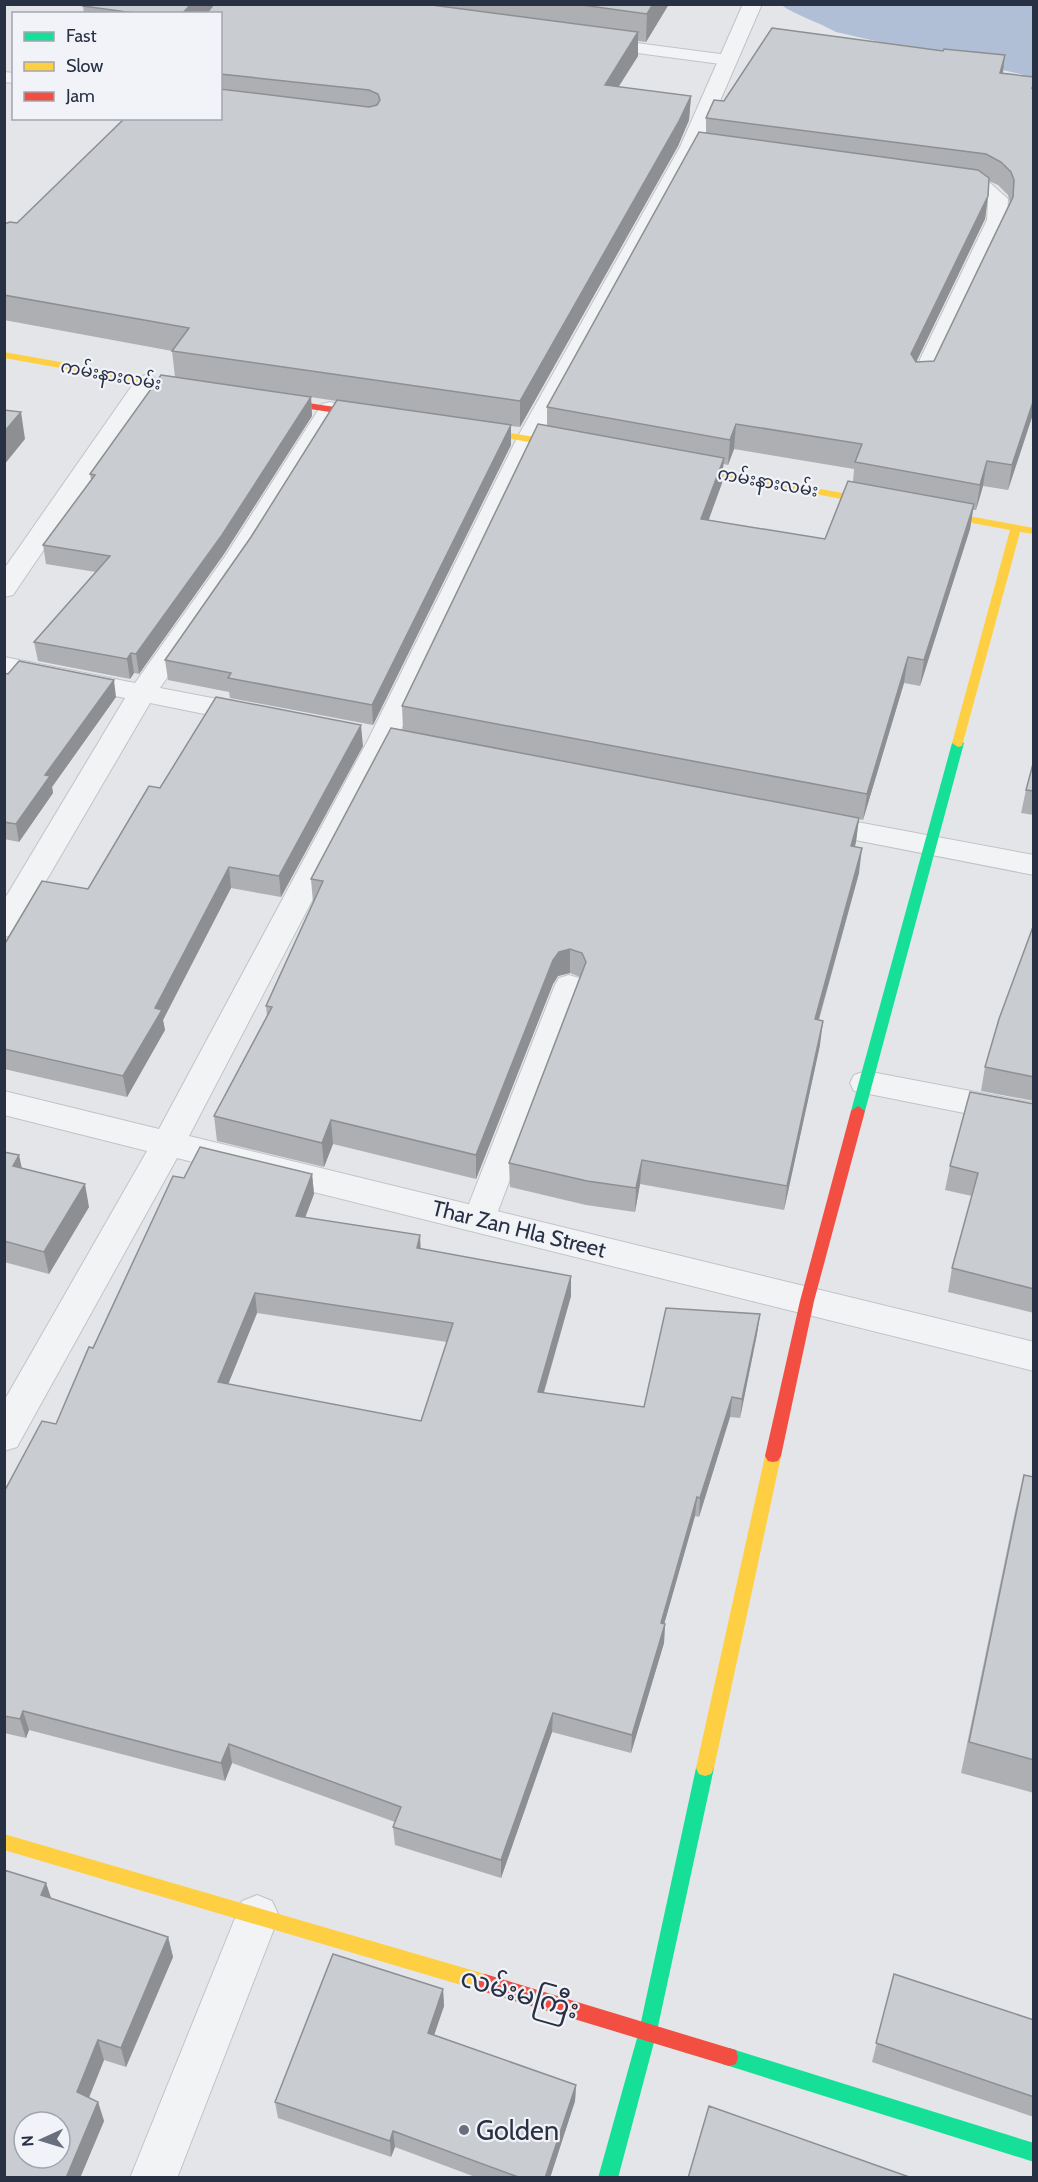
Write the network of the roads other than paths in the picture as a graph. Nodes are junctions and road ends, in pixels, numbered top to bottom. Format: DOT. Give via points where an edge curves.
graph roads {
  1 [pos="753,4"];
  2 [pos="576,40"];
  3 [pos="728,60"];
  4 [pos="935,179"];
  5 [pos="4,355"];
  6 [pos="921,380"];
  7 [pos="146,382"];
  8 [pos="214,392"];
  9 [pos="249,397"];
  10 [pos="330,409"];
  11 [pos="388,418"];
  12 [pos="447,426"];
  13 [pos="529,438"];
  14 [pos="587,449"];
  15 [pos="668,464"];
  16 [pos="1016,528"];
  17 [pos="1034,531"];
  18 [pos="4,589"];
  19 [pos="4,666"];
  20 [pos="142,693"];
  21 [pos="279,720"];
  22 [pos="789,819"];
  23 [pos="928,845"];
  24 [pos="1034,865"];
  25 [pos="4,927"];
  26 [pos="569,985"];
  27 [pos="866,1083"];
  28 [pos="4,1103"];
  29 [pos="1034,1115"];
  30 [pos="169,1142"];
  31 [pos="479,1219"];
  32 [pos="807,1301"];
  33 [pos="1034,1357"];
  34 [pos="4,1436"];
  35 [pos="4,1842"];
  36 [pos="256,1916"];
  37 [pos="648,2031"];
  38 [pos="1034,2153"];
  39 [pos="153,2178"];
  40 [pos="608,2178"];
  1 -- 3 [label="street"];
  2 -- 3 [label="lane"];
  3 -- 13 [label="street" via="702,148"];
  4 -- 6 [label="lane" via="982,186 998,199 997,220"];
  5 -- 7 [label="street, ကမ်းနားလမ်း"];
  7 -- 8 [label="street, ကမ်းနားလမ်း"];
  7 -- 18 [label="street"];
  9 -- 10 [label="street"];
  10 -- 11 [label="street"];
  10 -- 20 [label="street" via="238,556"];
  12 -- 13 [label="street"];
  13 -- 14 [label="street"];
  13 -- 30 [label="street" via="382,740"];
  15 -- 16 [label="street, ကမ်းနားလမ်း"];
  16 -- 17 [label="street, ကမ်းနားလမ်း"];
  16 -- 23 [label="street"];
  19 -- 20 [label="street"];
  20 -- 21 [label="street"];
  20 -- 25 [label="street"];
  22 -- 23 [label="street"];
  23 -- 24 [label="street"];
  23 -- 27 [label="street"];
  26 -- 31 [label="lane"];
  27 -- 29 [label="street"];
  27 -- 32 [label="street"];
  28 -- 30 [label="street, Thar Zan Hla Street"];
  30 -- 31 [label="street, Thar Zan Hla Street"];
  30 -- 34 [label="street"];
  31 -- 32 [label="street, Thar Zan Hla Street"];
  32 -- 33 [label="street, Thar Zan Hla Street"];
  32 -- 37 [label="street"];
  35 -- 36 [label="street, လမ်းမကြီး"];
  36 -- 37 [label="street, လမ်းမကြီး"];
  36 -- 39 [label="street"];
  37 -- 38 [label="street, လမ်းမကြီး"];
  37 -- 40 [label="street"];
}
